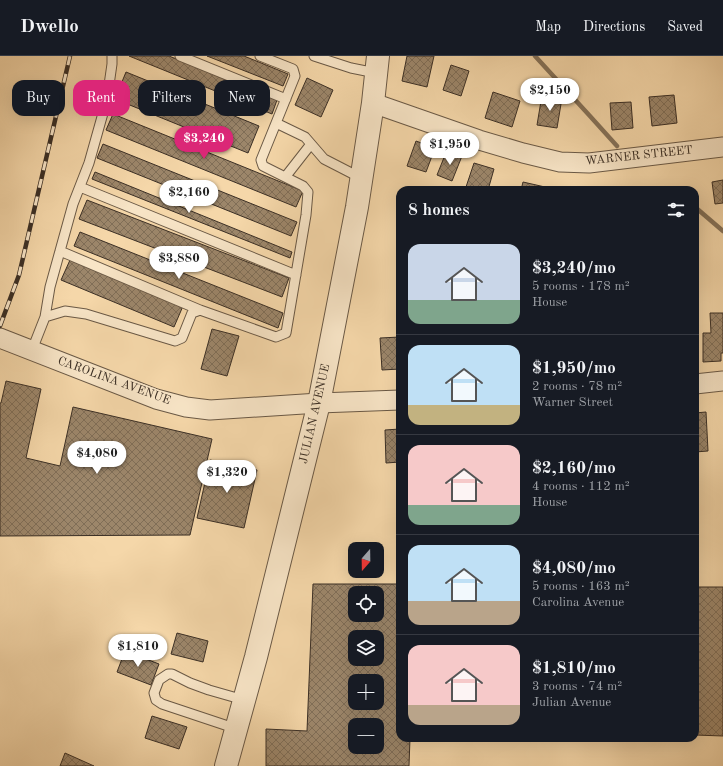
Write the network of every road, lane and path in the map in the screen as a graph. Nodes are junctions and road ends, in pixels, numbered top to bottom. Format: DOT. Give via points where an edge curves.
graph roads {
  1 [pos="112,56"];
  2 [pos="180,56"];
  3 [pos="260,56"];
  4 [pos="315,56"];
  5 [pos="377,64"];
  6 [pos="286,99"];
  7 [pos="373,103"];
  8 [pos="276,123"];
  9 [pos="311,144"];
  10 [pos="723,147"];
  11 [pos="286,176"];
  12 [pos="361,178"];
  13 [pos="80,188"];
  14 [pos="60,251"];
  15 [pos="296,275"];
  16 [pos="200,310"];
  17 [pos="45,317"];
  18 [pos="0,338"];
  19 [pos="32,350"];
  20 [pos="723,381"];
  21 [pos="699,384"];
  22 [pos="396,400"];
  23 [pos="319,404"];
  24 [pos="244,700"];
  25 [pos="237,729"];
  26 [pos="226,766"];
  1 -- 13 [label="lane" via="107,99"];
  2 -- 6 [label="lane"];
  3 -- 6 [label="lane" via="293,69 295,76"];
  4 -- 5 [label="lane" via="351,68"];
  5 -- 7 [label="street, JULIAN AVENUE"];
  6 -- 8 [label="lane"];
  7 -- 10 [label="street, WARNER STREET" via="479,140 560,162 589,163"];
  7 -- 12 [label="street, JULIAN AVENUE"];
  8 -- 9 [label="lane" via="305,137"];
  8 -- 11 [label="lane" via="261,160 263,166"];
  9 -- 11 [label="lane"];
  9 -- 12 [label="lane" via="324,160"];
  11 -- 15 [label="lane" via="308,192"];
  12 -- 23 [label="street, JULIAN AVENUE"];
  13 -- 14 [label="lane"];
  13 -- 15 [label="lane"];
  14 -- 16 [label="lane"];
  14 -- 17 [label="lane"];
  15 -- 16 [label="lane" via="286,333 276,337"];
  16 -- 17 [label="lane" via="192,312 182,338 175,341 86,314 65,312"];
  17 -- 19 [label="lane"];
  18 -- 19 [label="street, CAROLINA AVENUE"];
  19 -- 23 [label="street, CAROLINA AVENUE" via="156,399 186,407 210,410"];
  20 -- 21 [label="street"];
  22 -- 23 [label="street, CAROLINA AVENUE"];
  23 -- 24 [label="street, JULIAN AVENUE"];
  24 -- 25 [label="street, JULIAN AVENUE"];
  24 -- 25 [label="lane" via="209,690 172,674 159,680 154,693 156,700 162,704"];
  25 -- 26 [label="street, JULIAN AVENUE"];
}
